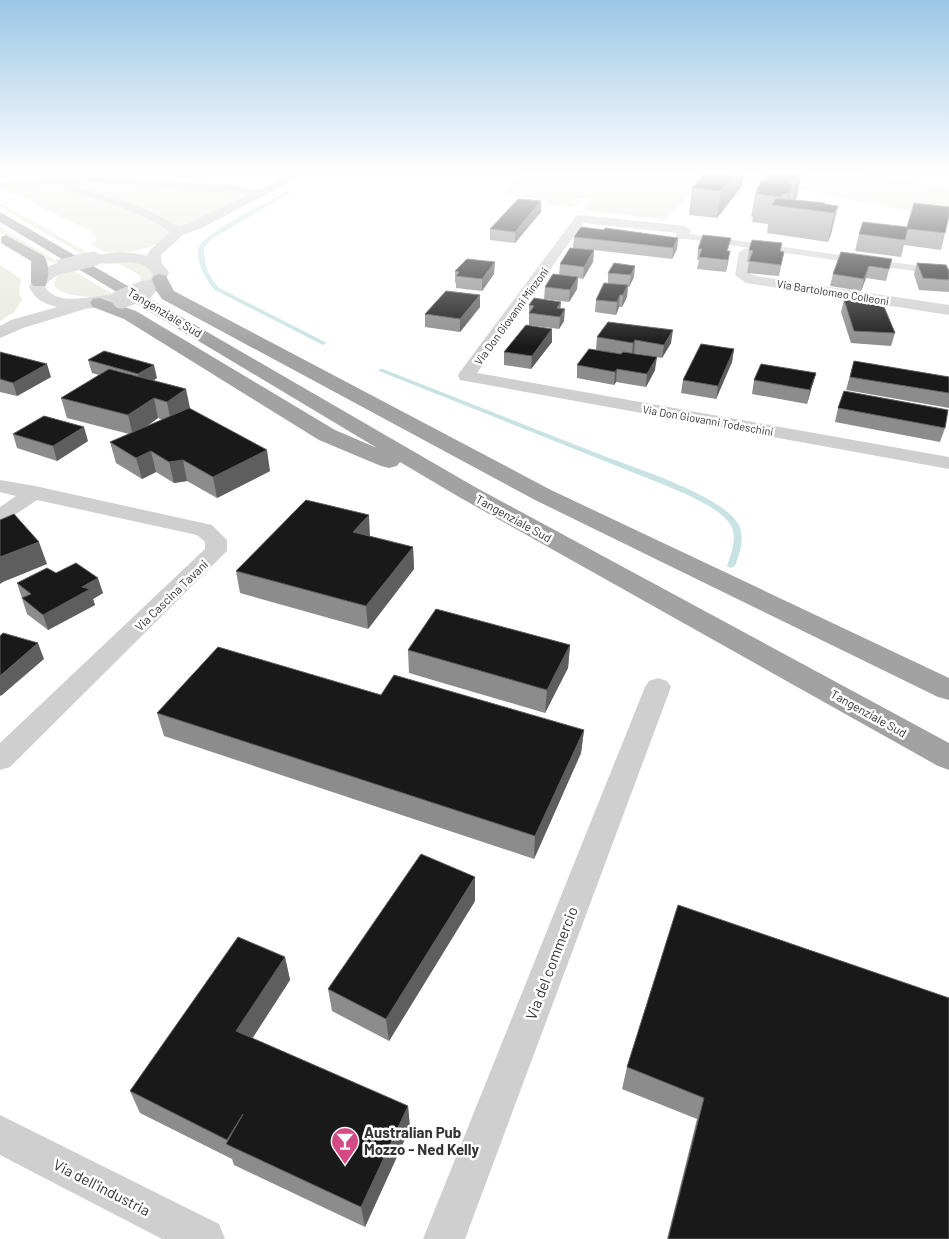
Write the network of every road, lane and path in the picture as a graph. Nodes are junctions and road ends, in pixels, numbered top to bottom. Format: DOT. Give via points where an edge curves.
graph roads {
  1 [pos="24,230"];
  2 [pos="175,230"];
  3 [pos="184,230"];
  4 [pos="572,230"];
  5 [pos="660,230"];
  6 [pos="178,232"];
  7 [pos="683,233"];
  8 [pos="0,237"];
  9 [pos="167,243"];
  10 [pos="746,252"];
  11 [pos="89,258"];
  12 [pos="113,258"];
  13 [pos="949,273"];
  14 [pos="156,277"];
  15 [pos="44,282"];
  16 [pos="99,303"];
  17 [pos="949,310"];
  18 [pos="17,324"];
  19 [pos="0,333"];
  20 [pos="466,376"];
  21 [pos="949,463"];
  22 [pos="0,486"];
  23 [pos="35,492"];
  24 [pos="467,492"];
  25 [pos="543,495"];
  26 [pos="0,516"];
  27 [pos="658,688"];
  28 [pos="949,690"];
  29 [pos="941,753"];
  30 [pos="0,760"];
  31 [pos="0,1134"];
  32 [pos="204,1239"];
  33 [pos="444,1239"];
  1 -- 11 [label="highway, Tangenziale Sud" via="69,256"];
  2 -- 6 [label="street"];
  3 -- 6 [label="street"];
  4 -- 20 [label="street, Via Don Giovanni Minzoni"];
  5 -- 7 [label="street, Via Don Giovanni Minzoni"];
  6 -- 9 [label="street"];
  7 -- 13 [label="street"];
  8 -- 15 [label="highway" via="38,259"];
  9 -- 12 [label="street"];
  9 -- 14 [label="street" via="154,255"];
  10 -- 17 [label="street, Via Bartolomeo Colleoni" via="742,275 752,280"];
  11 -- 12 [label="street"];
  11 -- 15 [label="street, bridge" via="64,266"];
  11 -- 24 [label="highway, Tangenziale Sud"];
  12 -- 14 [label="street" via="143,260"];
  14 -- 16 [label="street, bridge" via="130,296"];
  14 -- 25 [label="highway" via="168,295"];
  15 -- 16 [label="street" via="48,298"];
  15 -- 18 [label="street" via="31,311"];
  16 -- 18 [label="street" via="57,311"];
  16 -- 24 [label="highway" via="130,315 327,435"];
  18 -- 19 [label="street"];
  20 -- 21 [label="street, Via Don Giovanni Todeschini"];
  22 -- 23 [label="street, Via Cascina Tavani"];
  23 -- 26 [label="street"];
  23 -- 30 [label="street, Via Cascina Tavani" via="204,530 216,540 216,551"];
  24 -- 29 [label="highway, Tangenziale Sud"];
  25 -- 28 [label="highway"];
  25 -- 29 [label="highway" via="639,565 797,654"];
  27 -- 33 [label="street, Via del commercio"];
  31 -- 32 [label="street, Via dell'industria"];
}
